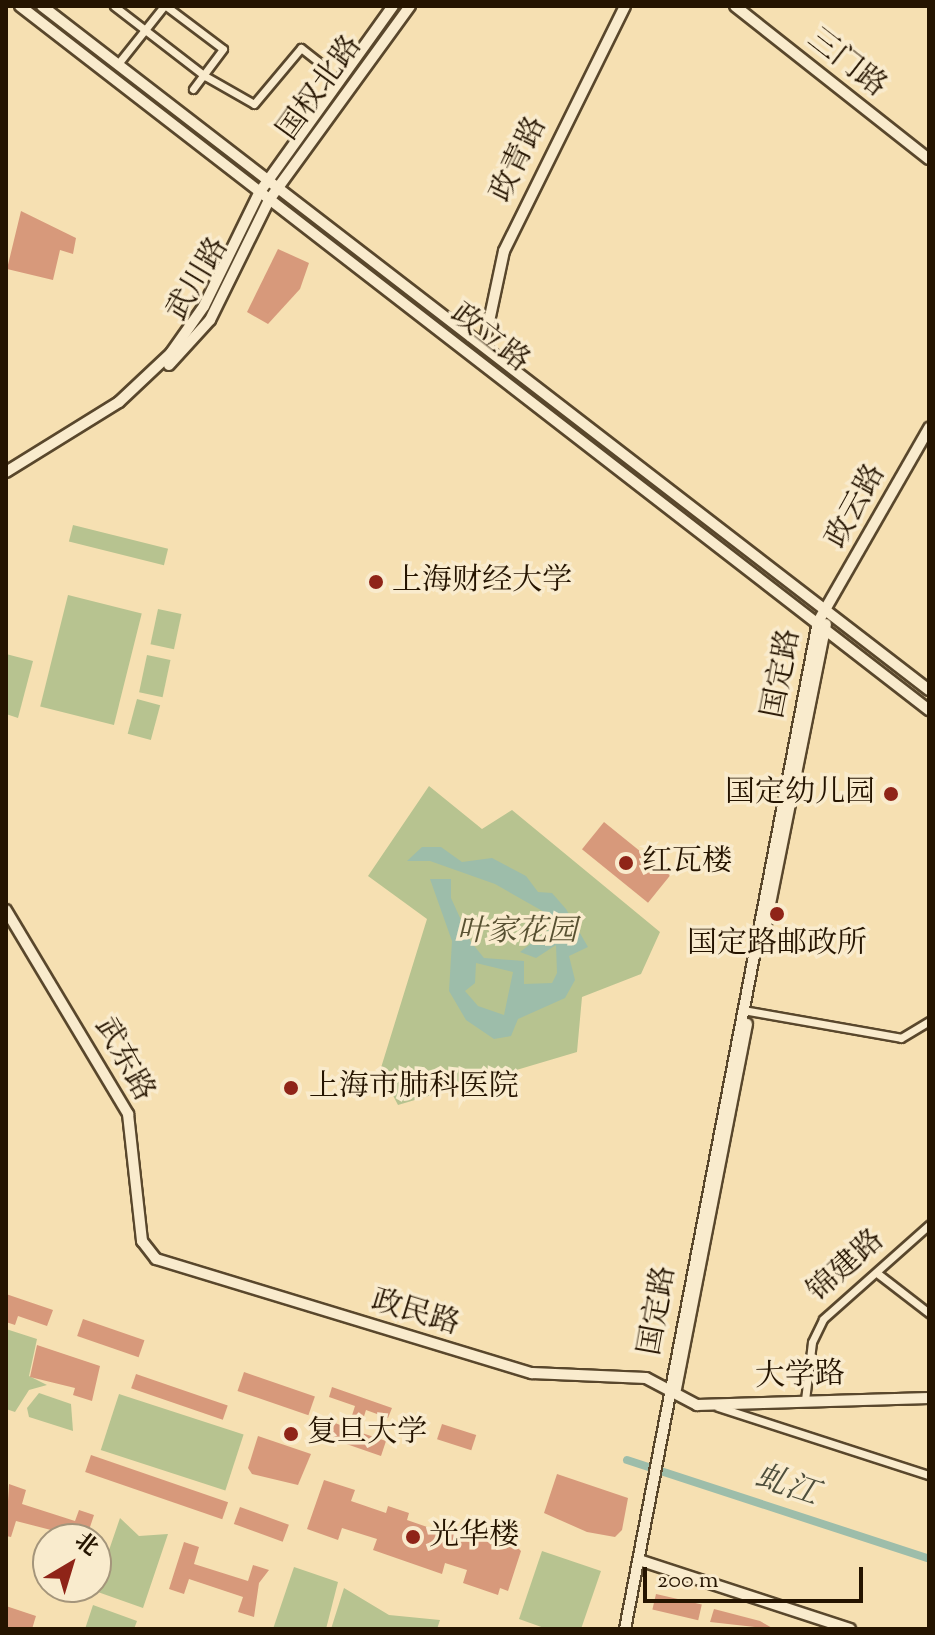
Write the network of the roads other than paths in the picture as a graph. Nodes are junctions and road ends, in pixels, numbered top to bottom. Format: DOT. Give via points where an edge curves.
graph roads {
  1 [pos="20,6"];
  2 [pos="42,6"];
  3 [pos="114,6"];
  4 [pos="165,6"];
  5 [pos="393,6"];
  6 [pos="410,6"];
  7 [pos="625,6"];
  8 [pos="735,6"];
  9 [pos="145,30"];
  10 [pos="319,62"];
  11 [pos="117,65"];
  12 [pos="203,75"];
  13 [pos="193,89"];
  14 [pos="929,159"];
  15 [pos="268,179"];
  16 [pos="279,187"];
  17 [pos="259,193"];
  18 [pos="269,200"];
  19 [pos="484,345"];
  20 [pos="119,402"];
  21 [pos="929,428"];
  22 [pos="6,472"];
  23 [pos="827,610"];
  24 [pos="822,625"];
  25 [pos="929,690"];
  26 [pos="929,710"];
  27 [pos="6,910"];
  28 [pos="747,1011"];
  29 [pos="929,1021"];
  30 [pos="929,1225"];
  31 [pos="147,1251"];
  32 [pos="877,1273"];
  33 [pos="929,1313"];
  34 [pos="672,1391"];
  35 [pos="929,1398"];
  36 [pos="805,1400"];
  37 [pos="712,1406"];
  38 [pos="929,1475"];
  39 [pos="642,1561"];
  40 [pos="625,1629"];
  41 [pos="632,1629"];
  42 [pos="850,1629"];
  1 -- 17 [label="street, 政立路"];
  2 -- 11 [label="street, 政立路"];
  3 -- 9 [label="street"];
  4 -- 9 [label="street"];
  4 -- 12 [label="street" via="223,49"];
  5 -- 15 [label="street, 国权北路"];
  6 -- 16 [label="street, 国权北路"];
  7 -- 19 [label="street, 政青路" via="504,251"];
  8 -- 14 [label="street, 三门路"];
  9 -- 11 [label="street"];
  9 -- 12 [label="street"];
  10 -- 12 [label="street" via="301,48 254,104"];
  11 -- 15 [label="street, 政立路"];
  12 -- 13 [label="street"];
  15 -- 16 [label="street, 政立路"];
  15 -- 17 [label="street, 国权北路"];
  16 -- 18 [label="street, 国权北路"];
  16 -- 19 [label="street, 政立路"];
  17 -- 18 [label="street, 政立路"];
  17 -- 20 [label="street, 国权北路" via="195,321"];
  18 -- 20 [label="street, 武川路" via="210,320 157,376"];
  18 -- 24 [label="street, 政立路"];
  19 -- 23 [label="street, 政立路"];
  20 -- 22 [label="street"];
  21 -- 23 [label="street, 政云路"];
  23 -- 24 [label="street, 国定路"];
  23 -- 25 [label="street, 政立路"];
  24 -- 26 [label="street, 政立路"];
  24 -- 28 [label="street, 国定路"];
  27 -- 31 [label="street, 武东路" via="128,1114"];
  28 -- 29 [label="street" via="901,1038"];
  28 -- 34 [label="street, 国定路"];
  30 -- 32 [label="street, 锦建路"];
  31 -- 34 [label="street, 政民路" via="169,1265 507,1366 646,1378"];
  32 -- 33 [label="street"];
  32 -- 36 [label="street, 锦建路" via="817,1329"];
  34 -- 37 [label="street, 大学路"];
  34 -- 39 [label="street, 国定路"];
  35 -- 36 [label="street, 大学路"];
  36 -- 37 [label="street, 大学路"];
  37 -- 38 [label="street"];
  39 -- 40 [label="street, 国定路"];
  39 -- 41 [label="street, 国定路"];
  39 -- 42 [label="street"];
}
